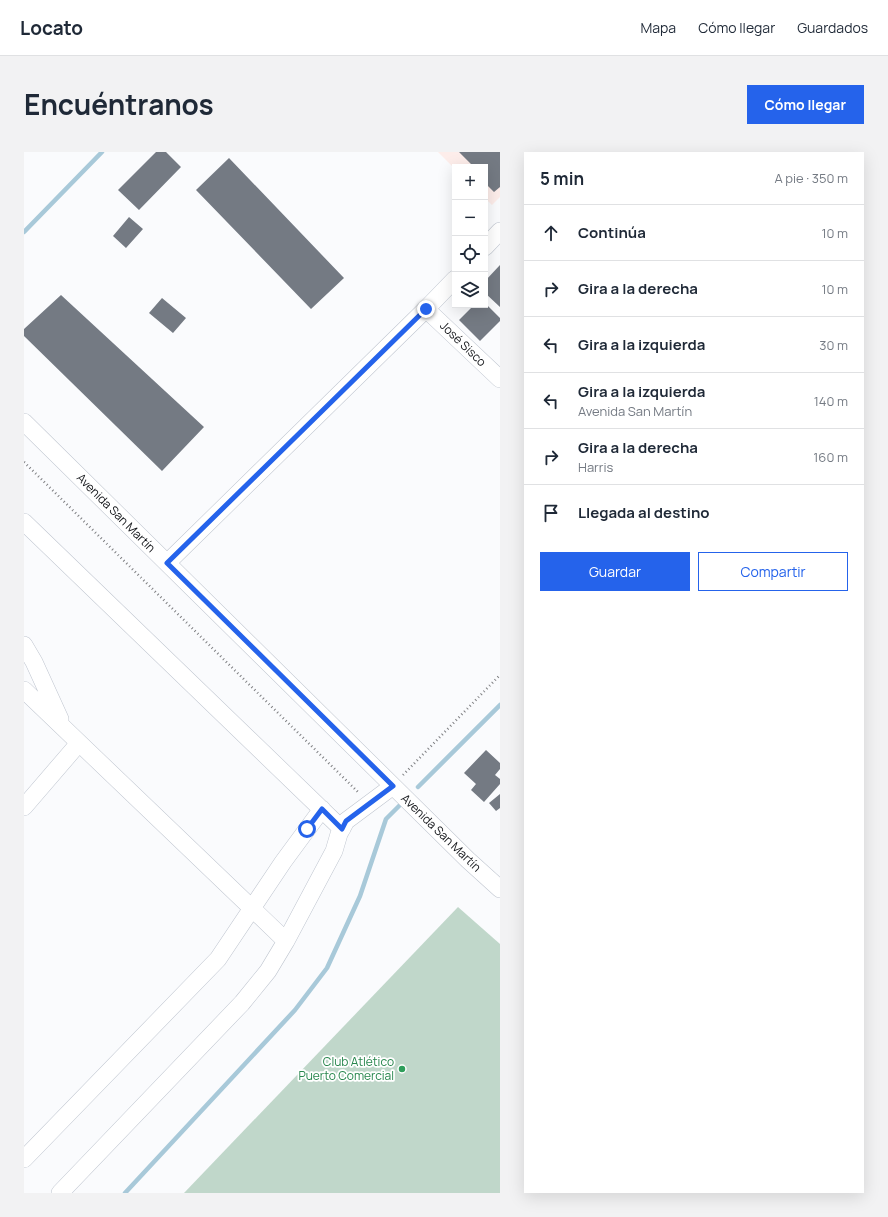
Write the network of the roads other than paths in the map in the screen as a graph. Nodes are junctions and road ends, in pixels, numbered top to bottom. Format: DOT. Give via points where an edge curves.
graph roads {
  1 [pos="500,231"];
  2 [pos="488,244"];
  3 [pos="452,282"];
  4 [pos="426,309"];
  5 [pos="500,379"];
  6 [pos="24,422"];
  7 [pos="24,522"];
  8 [pos="167,563"];
  9 [pos="24,645"];
  10 [pos="24,690"];
  11 [pos="64,728"];
  12 [pos="79,743"];
  13 [pos="393,786"];
  14 [pos="24,806"];
  15 [pos="322,809"];
  16 [pos="342,829"];
  17 [pos="500,889"];
  18 [pos="252,909"];
  19 [pos="286,941"];
  20 [pos="24,1159"];
  21 [pos="60,1193"];
  1 -- 2 [label="street"];
  3 -- 4 [label="street"];
  4 -- 5 [label="street, José Sisco"];
  4 -- 8 [label="street"];
  6 -- 8 [label="street, Avenida San Martín"];
  7 -- 15 [label="street"];
  8 -- 13 [label="street, Avenida San Martín"];
  9 -- 11 [label="street"];
  10 -- 11 [label="street"];
  11 -- 12 [label="street"];
  12 -- 14 [label="street"];
  12 -- 18 [label="street"];
  13 -- 16 [label="street" via="346,821"];
  13 -- 17 [label="street, Avenida San Martín"];
  15 -- 16 [label="street"];
  15 -- 18 [label="street" via="282,862"];
  16 -- 19 [label="street" via="334,851"];
  18 -- 19 [label="street"];
  18 -- 20 [label="street" via="218,959"];
  19 -- 21 [label="street" via="268,971 242,1003"];
}
